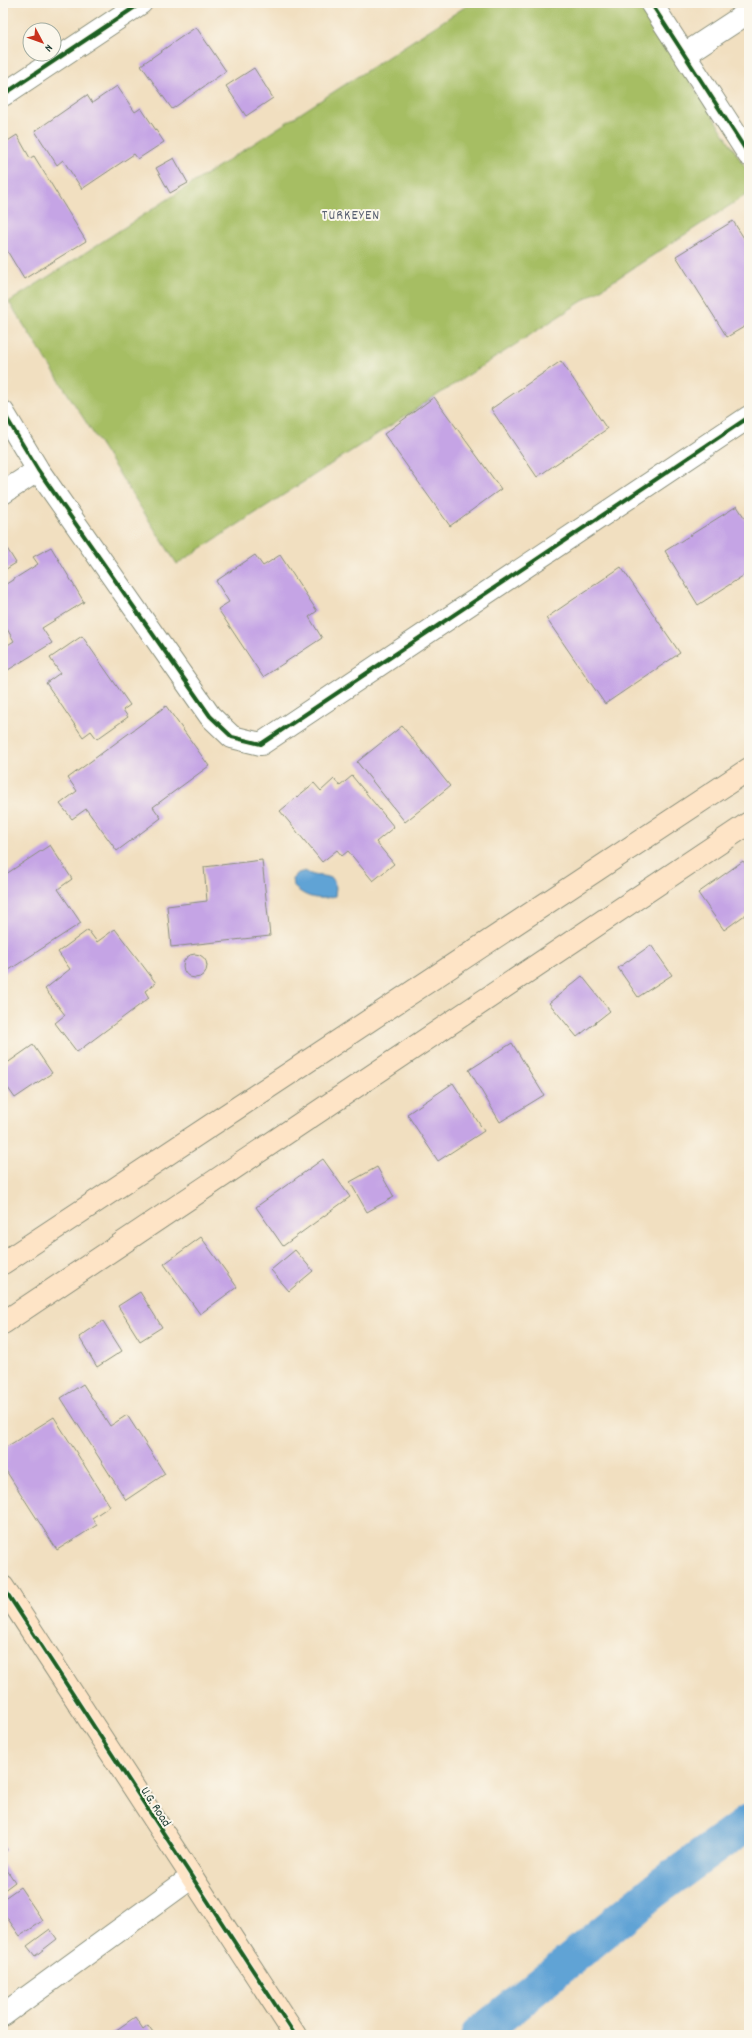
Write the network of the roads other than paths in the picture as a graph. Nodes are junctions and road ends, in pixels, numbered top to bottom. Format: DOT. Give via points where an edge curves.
graph roads {
  1 [pos="141,3"];
  2 [pos="651,3"];
  3 [pos="749,12"];
  4 [pos="685,54"];
  5 [pos="3,95"];
  6 [pos="749,155"];
  7 [pos="3,412"];
  8 [pos="749,417"];
  9 [pos="38,470"];
  10 [pos="3,493"];
  11 [pos="749,769"];
  12 [pos="749,823"];
  13 [pos="3,1263"];
  14 [pos="3,1323"];
  15 [pos="3,1587"];
  16 [pos="192,1877"];
  17 [pos="3,2015"];
  18 [pos="295,2035"];
  1 -- 5 [label="street"];
  2 -- 4 [label="street"];
  3 -- 4 [label="street"];
  4 -- 6 [label="street"];
  7 -- 9 [label="street"];
  8 -- 9 [label="street" via="261,744 232,737 210,716"];
  9 -- 10 [label="street"];
  11 -- 13 [label="main road"];
  12 -- 14 [label="main road"];
  15 -- 16 [label="main road, U.G. Road"];
  16 -- 17 [label="street"];
  16 -- 18 [label="main road, U.G. Road"];
}
